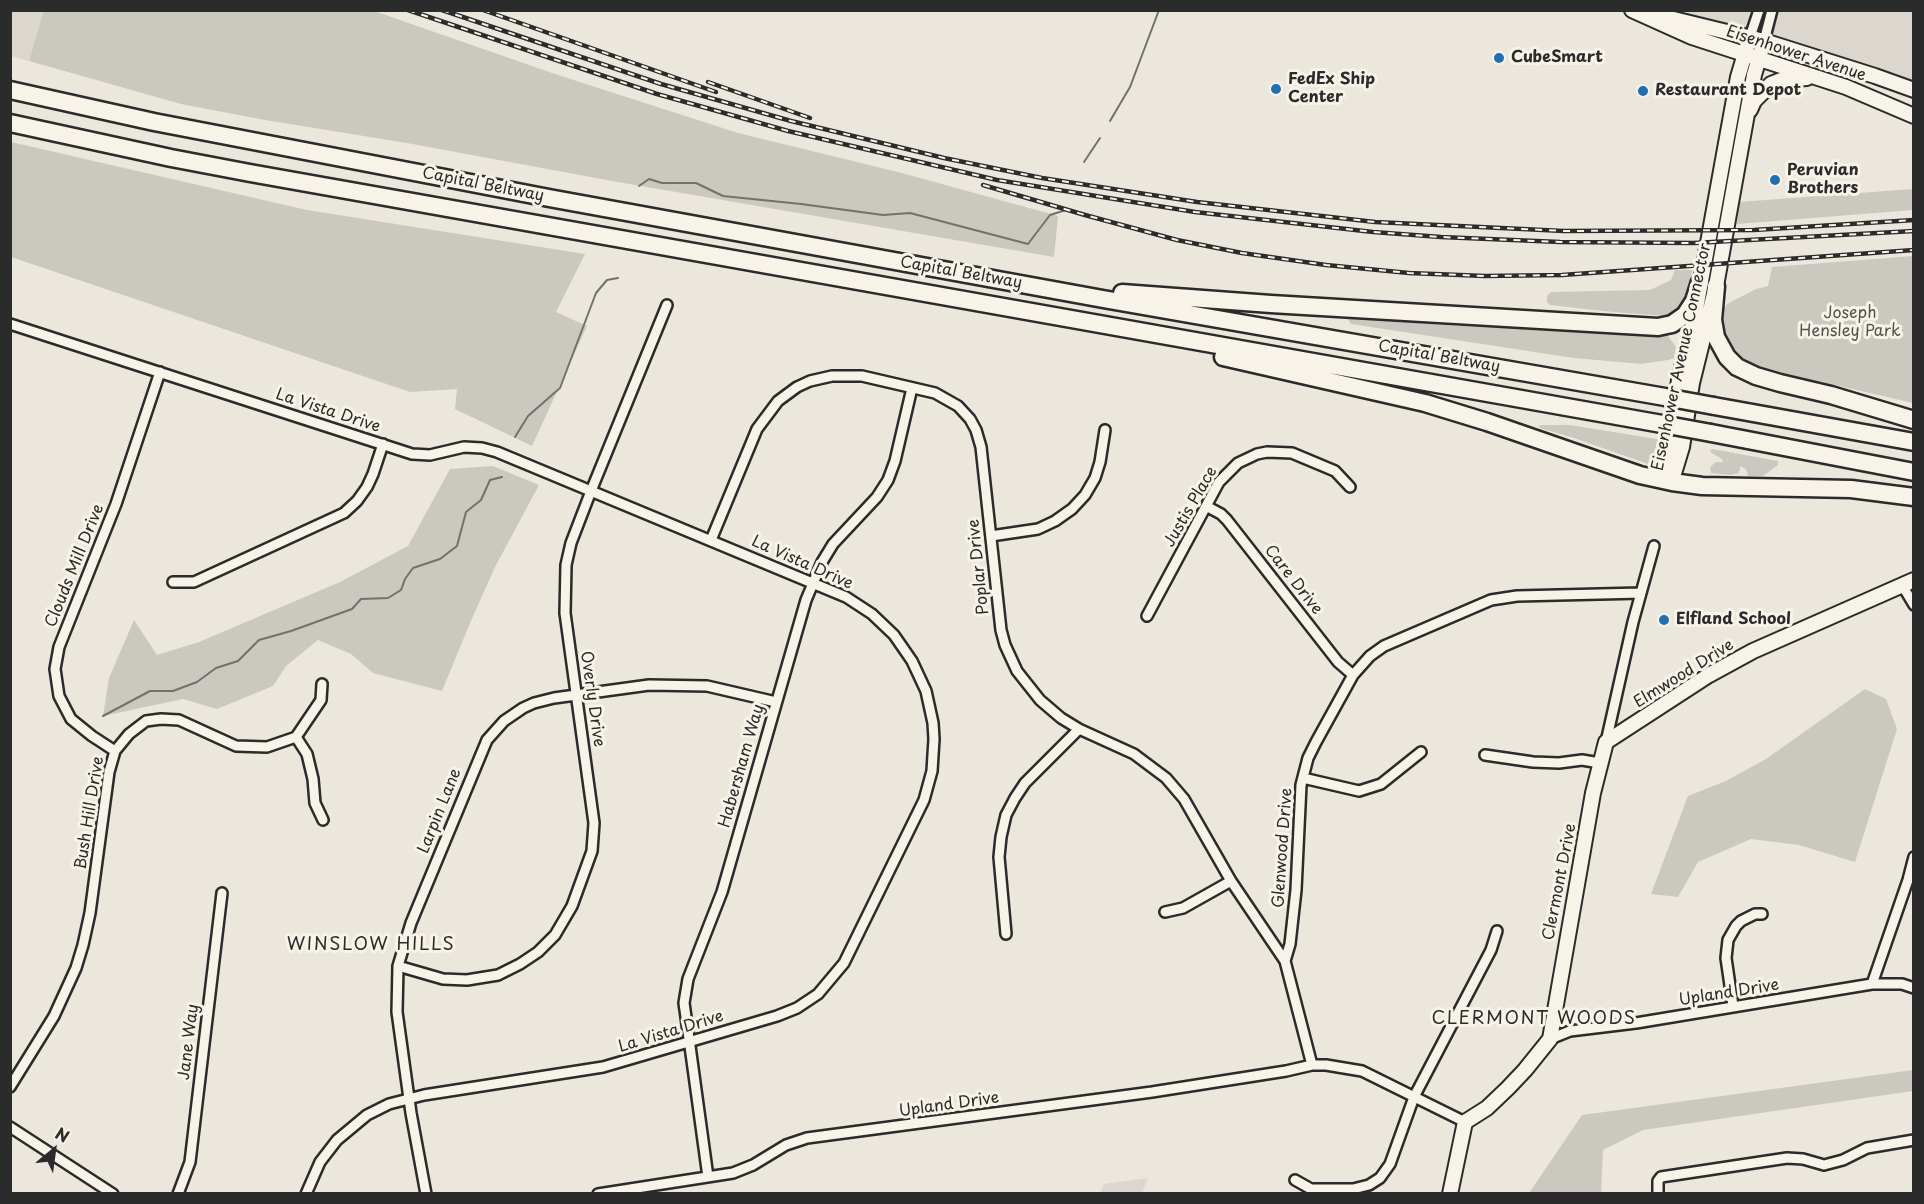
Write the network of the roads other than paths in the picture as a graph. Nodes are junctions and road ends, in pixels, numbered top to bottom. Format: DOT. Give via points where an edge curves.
graph roads {
  1 [pos="1759,10"];
  2 [pos="1772,10"];
  3 [pos="1633,11"];
  4 [pos="1757,39"];
  5 [pos="1752,57"];
  6 [pos="1824,80"];
  7 [pos="10,90"];
  8 [pos="1914,90"];
  9 [pos="1914,116"];
  10 [pos="1745,120"];
  11 [pos="10,123"];
  12 [pos="931,267"];
  13 [pos="1708,284"];
  14 [pos="667,305"];
  15 [pos="1017,310"];
  16 [pos="10,324"];
  17 [pos="160,372"];
  18 [pos="912,388"];
  19 [pos="1914,420"];
  20 [pos="1105,430"];
  21 [pos="1914,442"];
  22 [pos="383,444"];
  23 [pos="1914,472"];
  24 [pos="1672,482"];
  25 [pos="1350,487"];
  26 [pos="591,491"];
  27 [pos="1914,497"];
  28 [pos="1206,506"];
  29 [pos="991,536"];
  30 [pos="711,540"];
  31 [pos="1654,546"];
  32 [pos="173,582"];
  33 [pos="813,582"];
  34 [pos="1908,583"];
  35 [pos="1641,592"];
  36 [pos="1914,604"];
  37 [pos="1148,615"];
  38 [pos="1353,675"];
  39 [pos="322,684"];
  40 [pos="577,695"];
  41 [pos="776,702"];
  42 [pos="1079,729"];
  43 [pos="296,737"];
  44 [pos="1606,742"];
  45 [pos="115,751"];
  46 [pos="1421,752"];
  47 [pos="1485,755"];
  48 [pos="1600,763"];
  49 [pos="1303,778"];
  50 [pos="323,820"];
  51 [pos="1914,857"];
  52 [pos="1231,881"];
  53 [pos="222,893"];
  54 [pos="1165,912"];
  55 [pos="1762,914"];
  56 [pos="1497,931"];
  57 [pos="1006,934"];
  58 [pos="1285,962"];
  59 [pos="398,966"];
  60 [pos="1872,984"];
  61 [pos="1914,988"];
  62 [pos="1733,1006"];
  63 [pos="1550,1039"];
  64 [pos="689,1042"];
  65 [pos="1312,1065"];
  66 [pos="10,1087"];
  67 [pos="1414,1097"];
  68 [pos="410,1099"];
  69 [pos="1465,1122"];
  70 [pos="10,1127"];
  71 [pos="1914,1140"];
  72 [pos="708,1177"];
  73 [pos="1295,1180"];
  74 [pos="113,1194"];
  75 [pos="178,1194"];
  76 [pos="306,1194"];
  77 [pos="426,1194"];
  78 [pos="598,1194"];
  79 [pos="1450,1194"];
  80 [pos="1658,1194"];
  1 -- 4 [label="street"];
  2 -- 4 [label="street"];
  3 -- 4 [label="main road, Eisenhower Avenue"];
  3 -- 5 [label="main road, Eisenhower Avenue"];
  4 -- 5 [label="main road, Eisenhower Avenue Connector"];
  4 -- 8 [label="main road, Eisenhower Avenue"];
  5 -- 6 [label="main road, Eisenhower Avenue"];
  5 -- 10 [label="main road, Eisenhower Avenue Connector"];
  5 -- 13 [label="main road, Eisenhower Avenue Connector" via="1738,77"];
  6 -- 9 [label="main road, Eisenhower Avenue"];
  6 -- 10 [label="main road" via="1792,78 1771,84 1754,101"];
  7 -- 12 [label="highway, Capital Beltway" via="266,144"];
  10 -- 13 [label="main road, Eisenhower Avenue Connector"];
  11 -- 15 [label="highway, Capital Beltway" via="171,158"];
  12 -- 13 [label="highway" via="1089,290 1221,301 1658,327 1685,315"];
  12 -- 21 [label="highway, Capital Beltway, bridge"];
  13 -- 19 [label="highway" via="1716,337 1737,367 1772,381"];
  13 -- 24 [label="main road, Eisenhower Avenue Connector" via="1694,320 1675,400 1669,448"];
  14 -- 26 [label="street, Overly Drive"];
  15 -- 23 [label="highway, Capital Beltway, bridge"];
  15 -- 24 [label="highway" via="1425,403 1640,475"];
  16 -- 17 [label="street, La Vista Drive"];
  17 -- 22 [label="street, La Vista Drive"];
  17 -- 45 [label="street, Clouds Mill Drive" via="116,504 59,647 55,669 59,696 71,719"];
  18 -- 29 [label="street, Poplar Drive" via="950,400 976,430"];
  18 -- 30 [label="street, Poplar Drive" via="862,376 839,375 810,381 786,394 757,429"];
  18 -- 33 [label="street, Habersham Way" via="888,480 833,544"];
  20 -- 29 [label="street" via="1095,478 1072,509 1038,529"];
  22 -- 26 [label="street, La Vista Drive" via="412,454 430,455 464,447 482,448"];
  22 -- 32 [label="street" via="367,487 344,513 194,582"];
  24 -- 27 [label="highway" via="1851,489"];
  25 -- 28 [label="street, Justis Place" via="1327,467 1292,453 1267,452 1231,468"];
  26 -- 30 [label="street, La Vista Drive"];
  26 -- 40 [label="street, Overly Drive" via="571,543 564,581"];
  28 -- 37 [label="street, Justis Place"];
  28 -- 38 [label="street, Care Drive" via="1227,520 1338,662"];
  29 -- 42 [label="street, Poplar Drive" via="1001,630 1011,659 1040,700"];
  30 -- 33 [label="street, La Vista Drive"];
  31 -- 35 [label="street, Clermont Drive"];
  33 -- 41 [label="street, Habersham Way"];
  33 -- 64 [label="street, La Vista Drive" via="872,614 894,635 912,661 926,691 933,723 934,756 929,787 849,954 827,984 786,1013"];
  34 -- 36 [label="street"];
  34 -- 44 [label="main road, Elmwood Drive" via="1753,651"];
  35 -- 38 [label="street, Glenwood Drive" via="1491,600 1384,646"];
  35 -- 44 [label="street, Clermont Drive"];
  38 -- 49 [label="street, Glenwood Drive" via="1316,742"];
  39 -- 43 [label="street" via="321,700"];
  40 -- 41 [label="street, Larpin Lane" via="684,684"];
  40 -- 59 [label="street, Larpin Lane" via="523,708 504,721 488,740 411,923"];
  40 -- 59 [label="street, Overly Drive" via="594,835 588,867 561,926 530,958 488,977 467,981 443,979"];
  41 -- 64 [label="street, Habersham Way" via="722,892 688,980 684,1004"];
  42 -- 52 [label="street, Poplar Drive" via="1134,754 1166,778 1184,799"];
  42 -- 57 [label="street" via="1025,783 1006,815 999,857"];
  43 -- 45 [label="street, Bush Hill Drive" via="267,747 236,746 179,720 161,719 146,721"];
  43 -- 50 [label="street" via="306,754 315,803"];
  44 -- 48 [label="main road, Clermont Drive"];
  45 -- 66 [label="street, Bush Hill Drive" via="90,913 76,968 54,1016"];
  46 -- 49 [label="street" via="1381,784 1359,791"];
  47 -- 48 [label="street" via="1533,762"];
  48 -- 63 [label="main road, Clermont Drive"];
  49 -- 58 [label="street, Glenwood Drive" via="1295,899"];
  51 -- 60 [label="street"];
  52 -- 54 [label="street" via="1183,908"];
  52 -- 58 [label="street, Poplar Drive"];
  53 -- 75 [label="street, Jane Way" via="190,1162"];
  55 -- 62 [label="street" via="1741,921 1728,940 1726,958"];
  56 -- 67 [label="street" via="1491,950"];
  58 -- 65 [label="street, Glenwood Drive"];
  59 -- 68 [label="street, Larpin Lane" via="397,1006"];
  60 -- 61 [label="street, Upland Drive"];
  60 -- 62 [label="street, Upland Drive"];
  62 -- 63 [label="street, Upland Drive" via="1570,1031"];
  63 -- 69 [label="main road, Clermont Drive" via="1508,1088"];
  64 -- 68 [label="street, La Vista Drive" via="580,1072"];
  64 -- 72 [label="street, Habersham Way"];
  65 -- 67 [label="street" via="1362,1071"];
  65 -- 72 [label="street, Upland Drive" via="1152,1092 807,1138 786,1145 743,1170"];
  67 -- 69 [label="street"];
  67 -- 73 [label="street" via="1390,1164 1380,1178 1353,1189 1311,1189"];
  68 -- 76 [label="street, La Vista Drive" via="379,1108 345,1132 320,1162"];
  68 -- 77 [label="street, Larpin Lane"];
  69 -- 79 [label="main road"];
  70 -- 74 [label="street"];
  71 -- 80 [label="street" via="1867,1148 1824,1165 1787,1158 1661,1177"];
  72 -- 78 [label="street, Upland Drive"];
}
